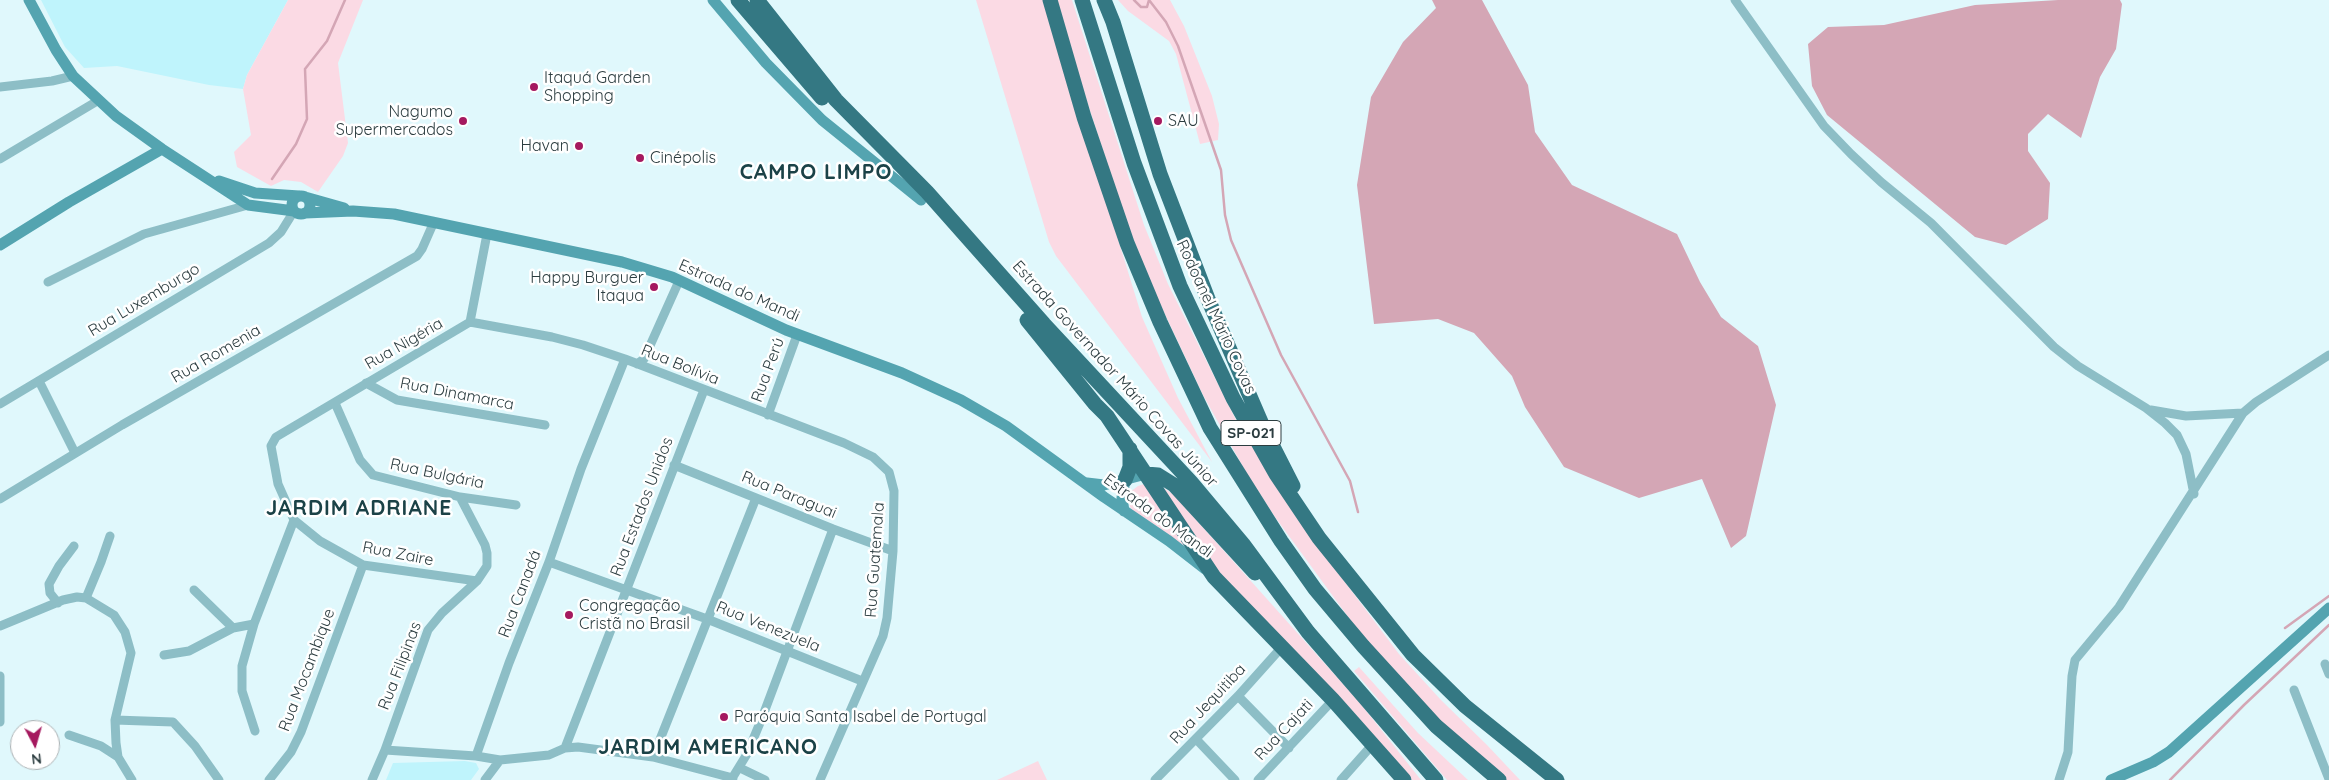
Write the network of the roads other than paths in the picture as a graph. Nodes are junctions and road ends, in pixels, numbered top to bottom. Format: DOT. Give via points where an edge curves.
graph roads {
  1 [pos="29,0"];
  2 [pos="713,0"];
  3 [pos="738,0"];
  4 [pos="757,0"];
  5 [pos="1050,0"];
  6 [pos="1082,0"];
  7 [pos="1104,0"];
  8 [pos="1735,0"];
  9 [pos="73,76"];
  10 [pos="0,87"];
  11 [pos="99,100"];
  12 [pos="162,150"];
  13 [pos="0,159"];
  14 [pos="194,171"];
  15 [pos="302,197"];
  16 [pos="921,200"];
  17 [pos="248,205"];
  18 [pos="353,211"];
  19 [pos="299,212"];
  20 [pos="433,224"];
  21 [pos="487,234"];
  22 [pos="0,244"];
  23 [pos="679,281"];
  24 [pos="48,282"];
  25 [pos="470,322"];
  26 [pos="797,335"];
  27 [pos="2329,355"];
  28 [pos="626,359"];
  29 [pos="637,364"];
  30 [pos="39,381"];
  31 [pos="366,383"];
  32 [pos="704,390"];
  33 [pos="334,403"];
  34 [pos="0,404"];
  35 [pos="2146,408"];
  36 [pos="2243,413"];
  37 [pos="768,415"];
  38 [pos="545,425"];
  39 [pos="276,437"];
  40 [pos="1130,449"];
  41 [pos="75,453"];
  42 [pos="873,457"];
  43 [pos="674,465"];
  44 [pos="1146,474"];
  45 [pos="1125,480"];
  46 [pos="1082,482"];
  47 [pos="2194,494"];
  48 [pos="460,497"];
  49 [pos="756,498"];
  50 [pos="0,499"];
  51 [pos="516,505"];
  52 [pos="1124,511"];
  53 [pos="294,520"];
  54 [pos="833,530"];
  55 [pos="110,536"];
  56 [pos="1319,538"];
  57 [pos="74,546"];
  58 [pos="893,551"];
  59 [pos="550,562"];
  60 [pos="362,565"];
  61 [pos="1214,577"];
  62 [pos="477,581"];
  63 [pos="626,589"];
  64 [pos="194,590"];
  65 [pos="86,598"];
  66 [pos="58,602"];
  67 [pos="2329,608"];
  68 [pos="707,619"];
  69 [pos="254,624"];
  70 [pos="0,626"];
  71 [pos="233,628"];
  72 [pos="1308,632"];
  73 [pos="1281,648"];
  74 [pos="788,651"];
  75 [pos="164,655"];
  76 [pos="2325,664"];
  77 [pos="2329,674"];
  78 [pos="0,676"];
  79 [pos="862,681"];
  80 [pos="2294,690"];
  81 [pos="1238,696"];
  82 [pos="1333,700"];
  83 [pos="115,720"];
  84 [pos="0,722"];
  85 [pos="254,731"];
  86 [pos="69,735"];
  87 [pos="1196,739"];
  88 [pos="1373,744"];
  89 [pos="565,748"];
  90 [pos="1289,748"];
  91 [pos="385,750"];
  92 [pos="476,756"];
  93 [pos="118,757"];
  94 [pos="652,757"];
  95 [pos="500,760"];
  96 [pos="740,768"];
  97 [pos="2329,778"];
  98 [pos="732,779"];
  99 [pos="132,780"];
  100 [pos="219,780"];
  101 [pos="269,780"];
  102 [pos="372,780"];
  103 [pos="485,780"];
  104 [pos="765,780"];
  105 [pos="820,780"];
  106 [pos="1155,780"];
  107 [pos="1235,780"];
  108 [pos="1258,780"];
  109 [pos="1341,780"];
  110 [pos="1404,780"];
  111 [pos="1436,780"];
  112 [pos="1499,780"];
  113 [pos="1557,780"];
  114 [pos="2060,780"];
  115 [pos="2111,780"];
  1 -- 9 [label="main road, Estrada do Mandi"];
  2 -- 16 [label="main road" via="766,63 822,120"];
  3 -- 16 [label="highway, Estrada Governador Mário Covas Júnior" via="829,105"];
  4 -- 72 [label="highway, Estrada Governador Mário Covas Júnior" via="836,100 927,192 1191,482 1243,544"];
  5 -- 112 [label="highway, SP-021" via="1084,117 1124,234 1160,322 1210,428 1281,541 1345,625 1436,726"];
  6 -- 56 [label="highway, Rodoanel Mário Covas / SP-021" via="1134,163 1180,286 1254,437"];
  7 -- 56 [label="highway" via="1160,174 1208,299 1264,429"];
  8 -- 35 [label="street" via="1824,126 1851,154 1932,223 2054,348"];
  9 -- 10 [label="street"];
  9 -- 11 [label="main road, Estrada do Mandi"];
  11 -- 12 [label="main road, Estrada do Mandi"];
  11 -- 13 [label="street"];
  12 -- 14 [label="main road, Estrada do Mandi"];
  12 -- 22 [label="main road"];
  14 -- 15 [label="main road, Estrada do Mandi" via="246,191"];
  14 -- 17 [label="main road, Estrada do Mandi"];
  15 -- 18 [label="main road, Estrada do Mandi"];
  15 -- 19 [label="main road" via="310,204 309,209"];
  16 -- 40 [label="highway, Estrada Governador Mário Covas Júnior" via="1047,343 1108,416"];
  17 -- 19 [label="main road, Estrada do Mandi"];
  17 -- 24 [label="street" via="144,234"];
  18 -- 19 [label="main road, Estrada do Mandi"];
  18 -- 20 [label="main road, Estrada do Mandi" via="394,214"];
  19 -- 30 [label="street, Rua Luxemburgo" via="269,243"];
  20 -- 21 [label="main road, Estrada do Mandi"];
  20 -- 41 [label="street, Rua Romenia" via="417,256"];
  21 -- 23 [label="main road, Estrada do Mandi" via="641,266"];
  21 -- 25 [label="street"];
  23 -- 26 [label="main road, Estrada do Mandi"];
  23 -- 29 [label="street" via="644,359"];
  25 -- 28 [label="street, Rua Bolívia" via="552,337"];
  25 -- 31 [label="street, Rua Nigéria"];
  26 -- 37 [label="street, Rua Perú"];
  26 -- 46 [label="main road, Estrada do Mandi" via="902,373 961,400 1006,426"];
  27 -- 36 [label="street"];
  28 -- 29 [label="street, Rua Bolívia"];
  28 -- 59 [label="street, Rua Canadá" via="581,469"];
  29 -- 32 [label="street, Rua Bolívia"];
  30 -- 34 [label="street, Rua Luxemburgo"];
  30 -- 41 [label="street"];
  31 -- 33 [label="street, Rua Nigéria"];
  31 -- 38 [label="street, Rua Dinamarca" via="404,401"];
  32 -- 37 [label="street, Rua Bolívia"];
  32 -- 43 [label="street, Rua Estados Unidos"];
  33 -- 39 [label="street, Rua Nigéria"];
  33 -- 48 [label="street, Rua Bulgária" via="360,460 373,475"];
  35 -- 36 [label="street" via="2186,416"];
  35 -- 47 [label="street" via="2165,422 2182,444"];
  36 -- 47 [label="street"];
  37 -- 42 [label="street, Rua Bolívia"];
  39 -- 53 [label="street, Rua Zaire" via="271,446 274,466 278,484"];
  40 -- 44 [label="highway, Estrada Governador Mário Covas Júnior"];
  40 -- 45 [label="highway" via="1130,467"];
  41 -- 50 [label="street, Rua Romenia"];
  42 -- 58 [label="street, Rua Guatemala" via="884,466 892,480"];
  43 -- 49 [label="street, Rua Paraguai"];
  43 -- 63 [label="street, Rua Estados Unidos"];
  44 -- 45 [label="main road, Estrada do Mandi"];
  44 -- 61 [label="highway, Estrada Governador Mário Covas Júnior"];
  44 -- 72 [label="highway" via="1158,475 1174,485"];
  45 -- 46 [label="main road, Estrada do Mandi" via="1104,485"];
  45 -- 52 [label="main road"];
  46 -- 52 [label="main road, Estrada do Mandi"];
  47 -- 114 [label="street" via="2119,607 2075,660 2068,752"];
  48 -- 51 [label="street, Rua Bulgária"];
  48 -- 62 [label="street, Rua Filipinas" via="487,553 486,566"];
  49 -- 54 [label="street, Rua Paraguai"];
  49 -- 68 [label="street"];
  52 -- 61 [label="main road, Estrada do Mandi"];
  53 -- 60 [label="street, Rua Zaire" via="320,541"];
  53 -- 69 [label="street"];
  54 -- 58 [label="street, Rua Paraguai"];
  54 -- 74 [label="street"];
  55 -- 65 [label="street"];
  56 -- 113 [label="highway, Rodoanel Mário Covas / SP-021" via="1413,655 1465,706"];
  57 -- 66 [label="street" via="49,584 50,593"];
  58 -- 79 [label="street, Rua Guatemala" via="887,618"];
  59 -- 63 [label="street, Rua Venezuela"];
  59 -- 92 [label="street, Rua Canadá"];
  60 -- 62 [label="street, Rua Zaire"];
  60 -- 101 [label="street, Rua Mocambique" via="301,732 291,752"];
  61 -- 73 [label="highway, Estrada Governador Mário Covas Júnior"];
  62 -- 91 [label="street, Rua Filipinas" via="428,630"];
  63 -- 68 [label="street, Rua Venezuela"];
  63 -- 89 [label="street, Rua Estados Unidos"];
  64 -- 71 [label="street"];
  65 -- 66 [label="street"];
  65 -- 83 [label="street" via="114,615 130,643 131,652"];
  66 -- 70 [label="street"];
  67 -- 115 [label="main road" via="2169,752"];
  68 -- 74 [label="street, Rua Venezuela"];
  68 -- 94 [label="street"];
  69 -- 71 [label="street"];
  69 -- 85 [label="street" via="241,673 242,691"];
  71 -- 75 [label="street" via="189,651"];
  72 -- 111 [label="highway, Estrada Governador Mário Covas Júnior"];
  73 -- 81 [label="street, Rua Jequitiba"];
  73 -- 82 [label="highway, Estrada Governador Mário Covas Júnior"];
  74 -- 79 [label="street, Rua Venezuela"];
  74 -- 96 [label="street"];
  76 -- 77 [label="street"];
  78 -- 84 [label="street"];
  79 -- 105 [label="street, Rua Guatemala"];
  80 -- 97 [label="street"];
  81 -- 87 [label="street, Rua Jequitiba"];
  81 -- 90 [label="street"];
  82 -- 88 [label="highway, Estrada Governador Mário Covas Júnior"];
  82 -- 90 [label="street, Rua Cajati"];
  83 -- 93 [label="street"];
  83 -- 100 [label="street" via="172,722 196,746"];
  86 -- 93 [label="street" via="101,746"];
  87 -- 106 [label="street, Rua Jequitiba"];
  87 -- 107 [label="street"];
  88 -- 109 [label="street"];
  88 -- 110 [label="highway, Estrada Governador Mário Covas Júnior"];
  89 -- 94 [label="street"];
  89 -- 95 [label="street" via="549,756"];
  90 -- 108 [label="street, Rua Cajati"];
  91 -- 92 [label="street"];
  91 -- 102 [label="street, Rua Filipinas"];
  92 -- 95 [label="street"];
  93 -- 99 [label="street"];
  94 -- 98 [label="street"];
  95 -- 103 [label="street"];
  96 -- 98 [label="street"];
  96 -- 104 [label="street"];
}
